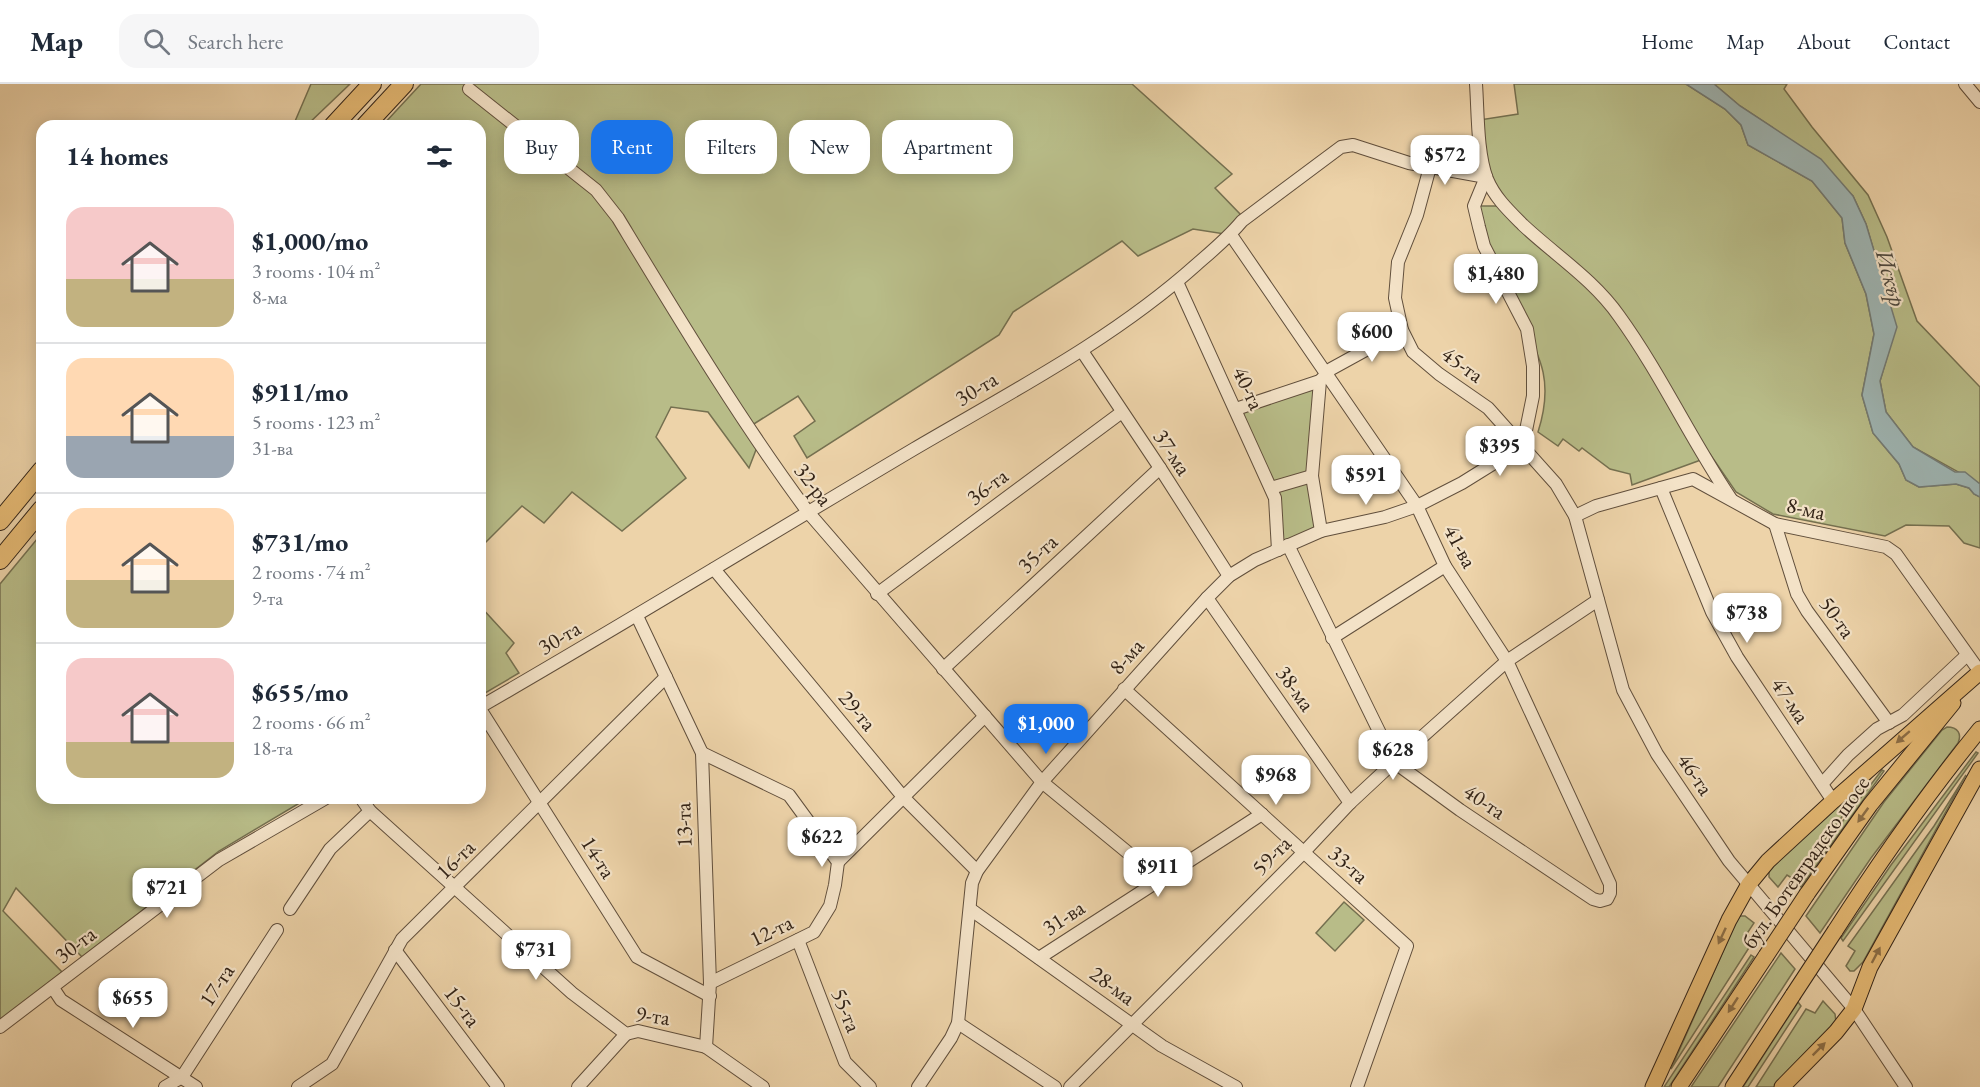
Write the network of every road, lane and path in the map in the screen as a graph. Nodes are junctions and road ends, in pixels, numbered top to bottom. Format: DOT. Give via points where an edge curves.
graph roads {
  1 [pos="372,84"];
  2 [pos="404,84"];
  3 [pos="1476,84"];
  4 [pos="1965,84"];
  5 [pos="469,89"];
  6 [pos="1980,102"];
  7 [pos="339,120"];
  8 [pos="371,120"];
  9 [pos="1430,167"];
  10 [pos="1486,177"];
  11 [pos="1231,234"];
  12 [pos="1177,282"];
  13 [pos="1402,330"];
  14 [pos="1082,351"];
  15 [pos="1323,377"];
  16 [pos="1236,409"];
  17 [pos="1122,412"];
  18 [pos="1523,445"];
  19 [pos="1708,465"];
  20 [pos="1160,468"];
  21 [pos="1312,476"];
  22 [pos="36,477"];
  23 [pos="1692,479"];
  24 [pos="1271,488"];
  25 [pos="1661,488"];
  26 [pos="1731,499"];
  27 [pos="1417,506"];
  28 [pos="808,512"];
  29 [pos="36,515"];
  30 [pos="1575,516"];
  31 [pos="0,521"];
  32 [pos="1775,524"];
  33 [pos="1321,531"];
  34 [pos="1283,548"];
  35 [pos="0,560"];
  36 [pos="1445,566"];
  37 [pos="714,569"];
  38 [pos="1229,576"];
  39 [pos="878,594"];
  40 [pos="1208,598"];
  41 [pos="1599,600"];
  42 [pos="637,616"];
  43 [pos="1332,638"];
  44 [pos="1967,655"];
  45 [pos="1508,661"];
  46 [pos="944,669"];
  47 [pos="1980,671"];
  48 [pos="666,677"];
  49 [pos="1124,689"];
  50 [pos="486,704"];
  51 [pos="985,716"];
  52 [pos="486,717"];
  53 [pos="1889,723"];
  54 [pos="1980,729"];
  55 [pos="702,753"];
  56 [pos="1394,762"];
  57 [pos="1980,769"];
  58 [pos="1042,782"];
  59 [pos="1822,784"];
  60 [pos="904,798"];
  61 [pos="1833,801"];
  62 [pos="541,803"];
  63 [pos="1350,803"];
  64 [pos="316,804"];
  65 [pos="365,804"];
  66 [pos="370,812"];
  67 [pos="1262,814"];
  68 [pos="1304,852"];
  69 [pos="838,862"];
  70 [pos="976,871"];
  71 [pos="1160,879"];
  72 [pos="1749,884"];
  73 [pos="455,888"];
  74 [pos="1607,899"];
  75 [pos="290,909"];
  76 [pos="970,909"];
  77 [pos="277,930"];
  78 [pos="799,946"];
  79 [pos="395,950"];
  80 [pos="1039,958"];
  81 [pos="710,983"];
  82 [pos="53,988"];
  83 [pos="710,996"];
  84 [pos="1854,1009"];
  85 [pos="958,1023"];
  86 [pos="1132,1026"];
  87 [pos="0,1027"];
  88 [pos="626,1034"];
  89 [pos="706,1047"];
  90 [pos="182,1077"];
  91 [pos="165,1087"];
  92 [pos="196,1087"];
  93 [pos="298,1087"];
  94 [pos="498,1087"];
  95 [pos="578,1087"];
  96 [pos="763,1087"];
  97 [pos="870,1087"];
  98 [pos="918,1087"];
  99 [pos="1054,1087"];
  100 [pos="1070,1087"];
  101 [pos="1236,1087"];
  102 [pos="1357,1087"];
  103 [pos="1653,1087"];
  104 [pos="1679,1087"];
  105 [pos="1733,1087"];
  106 [pos="1782,1087"];
  107 [pos="1906,1087"];
  1 -- 7 [label="highway"];
  2 -- 8 [label="highway"];
  3 -- 10 [label="street"];
  4 -- 6 [label="street"];
  5 -- 28 [label="street, 32-ра" via="596,190"];
  9 -- 10 [label="street, 30-та"];
  9 -- 11 [label="street, 30-та" via="1353,145 1341,147 1242,221"];
  9 -- 13 [label="street, 45-та" via="1417,215 1398,262 1395,298"];
  10 -- 18 [label="street" via="1474,206 1484,246 1527,329 1533,366 1533,396"];
  10 -- 19 [label="street" via="1503,206 1618,314"];
  11 -- 12 [label="street, 30-та"];
  11 -- 15 [label="street, 41-ва"];
  12 -- 14 [label="street, 30-та"];
  12 -- 16 [label="street, 40-та"];
  13 -- 15 [label="street"];
  13 -- 18 [label="street, 45-та" via="1413,352 1488,408"];
  14 -- 17 [label="street, 37-ма"];
  14 -- 28 [label="street, 30-та"];
  15 -- 16 [label="street"];
  15 -- 21 [label="street"];
  15 -- 27 [label="street, 41-ва"];
  16 -- 24 [label="street, 40-та"];
  17 -- 20 [label="street, 37-ма"];
  17 -- 39 [label="street, 36-та"];
  18 -- 27 [label="street, 8-ма"];
  18 -- 30 [label="street, 46-та" via="1556,484"];
  19 -- 23 [label="street"];
  19 -- 26 [label="street"];
  20 -- 38 [label="street, 37-ма"];
  20 -- 46 [label="street, 35-та"];
  21 -- 24 [label="street"];
  21 -- 33 [label="street"];
  22 -- 31 [label="highway"];
  23 -- 25 [label="street"];
  23 -- 26 [label="street, 8-ма"];
  24 -- 34 [label="street, 40-та"];
  25 -- 30 [label="street" via="1596,506"];
  25 -- 59 [label="street, 47-ма" via="1712,612 1737,657"];
  26 -- 32 [label="street, 8-ма"];
  27 -- 33 [label="street, 8-ма"];
  27 -- 36 [label="street, 41-ва"];
  28 -- 37 [label="street, 30-та"];
  28 -- 39 [label="street, 32-ра"];
  29 -- 35 [label="highway"];
  30 -- 41 [label="street, 46-та"];
  32 -- 44 [label="street, 8-ма" via="1886,547 1896,554"];
  32 -- 53 [label="street, 50-та" via="1791,578 1807,611"];
  33 -- 34 [label="street, 8-ма"];
  34 -- 38 [label="street, 8-ма"];
  34 -- 43 [label="street, 40-та"];
  36 -- 43 [label="street"];
  36 -- 45 [label="street, 41-ва"];
  37 -- 42 [label="street, 30-та"];
  37 -- 60 [label="street, 29-та"];
  38 -- 40 [label="street, 8-ма"];
  39 -- 46 [label="street, 32-ра"];
  40 -- 49 [label="street, 8-ма"];
  40 -- 63 [label="street, 38-ма"];
  41 -- 45 [label="street, 59-та"];
  41 -- 72 [label="street, 46-та" via="1623,690 1647,736 1729,861"];
  42 -- 48 [label="street, 13-та"];
  42 -- 50 [label="street, 30-та"];
  43 -- 56 [label="street, 40-та"];
  44 -- 47 [label="street, 8-ма"];
  44 -- 53 [label="street" via="1903,715"];
  45 -- 56 [label="street, 59-та"];
  45 -- 74 [label="street, 41-ва" via="1610,884"];
  46 -- 51 [label="street, 32-ра"];
  47 -- 61 [label="main road, one-way"];
  47 -- 104 [label="main road, бул. Ботевградско шосе, one-way, bridge" via="1870,805"];
  48 -- 55 [label="street, 13-та"];
  48 -- 62 [label="street, 16-та"];
  49 -- 58 [label="street, 8-ма"];
  49 -- 67 [label="street, 33-та"];
  51 -- 58 [label="street, 32-ра"];
  51 -- 60 [label="street"];
  52 -- 62 [label="street, 14-та"];
  53 -- 59 [label="street" via="1848,755"];
  54 -- 105 [label="main road, bridge" via="1874,870"];
  55 -- 69 [label="street" via="789,795"];
  55 -- 81 [label="street, 13-та"];
  56 -- 63 [label="street, 59-та"];
  56 -- 74 [label="street, 40-та" via="1593,898"];
  84 -- 57 [label="main road, one-way" via="1870,967"];
  58 -- 70 [label="street, 8-ма"];
  58 -- 71 [label="street, 32-ра"];
  59 -- 61 [label="street, 47-ма"];
  60 -- 69 [label="street"];
  60 -- 70 [label="street, 29-та"];
  61 -- 72 [label="main road" via="1768,861"];
  62 -- 73 [label="street, 16-та"];
  62 -- 83 [label="street, 14-та" via="637,957"];
  63 -- 68 [label="street, 59-та"];
  64 -- 82 [label="street, 30-та" via="219,860"];
  65 -- 66 [label="street, 9-та"];
  66 -- 73 [label="street, 9-та"];
  66 -- 75 [label="street" via="330,849"];
  67 -- 68 [label="street, 33-та"];
  67 -- 71 [label="street, 31-ва"];
  68 -- 86 [label="street, 59-та"];
  68 -- 102 [label="street, 33-та" via="1407,946"];
  69 -- 78 [label="street, 12-та" via="830,906 814,932"];
  70 -- 76 [label="street, 8-ма"];
  71 -- 80 [label="street, 31-ва"];
  72 -- 84 [label="street, 46-та"];
  72 -- 103 [label="main road, one-way"];
  73 -- 79 [label="street, 16-та"];
  73 -- 88 [label="street, 9-та" via="572,993"];
  76 -- 80 [label="street, 28-ма"];
  76 -- 85 [label="street, 8-ма"];
  77 -- 90 [label="street, 17-та"];
  78 -- 81 [label="street, 12-та"];
  78 -- 97 [label="street, 55-та" via="845,1062"];
  79 -- 93 [label="street, 16-та" via="332,1064"];
  79 -- 94 [label="street, 15-та"];
  80 -- 86 [label="street, 28-ма"];
  81 -- 83 [label="street, 13-та"];
  82 -- 87 [label="street, 30-та"];
  82 -- 90 [label="street" via="61,1000"];
  83 -- 89 [label="street, 13-та"];
  106 -- 84 [label="main road, one-way"];
  84 -- 107 [label="street, 46-та"];
  85 -- 98 [label="street, 8-ма"];
  85 -- 99 [label="street"];
  86 -- 100 [label="street, 59-та"];
  86 -- 101 [label="street, 28-ма"];
  88 -- 89 [label="street, 9-та" via="638,1031"];
  88 -- 95 [label="street"];
  89 -- 96 [label="street, 9-та"];
  90 -- 91 [label="street, 17-та"];
  90 -- 92 [label="street"];
}
